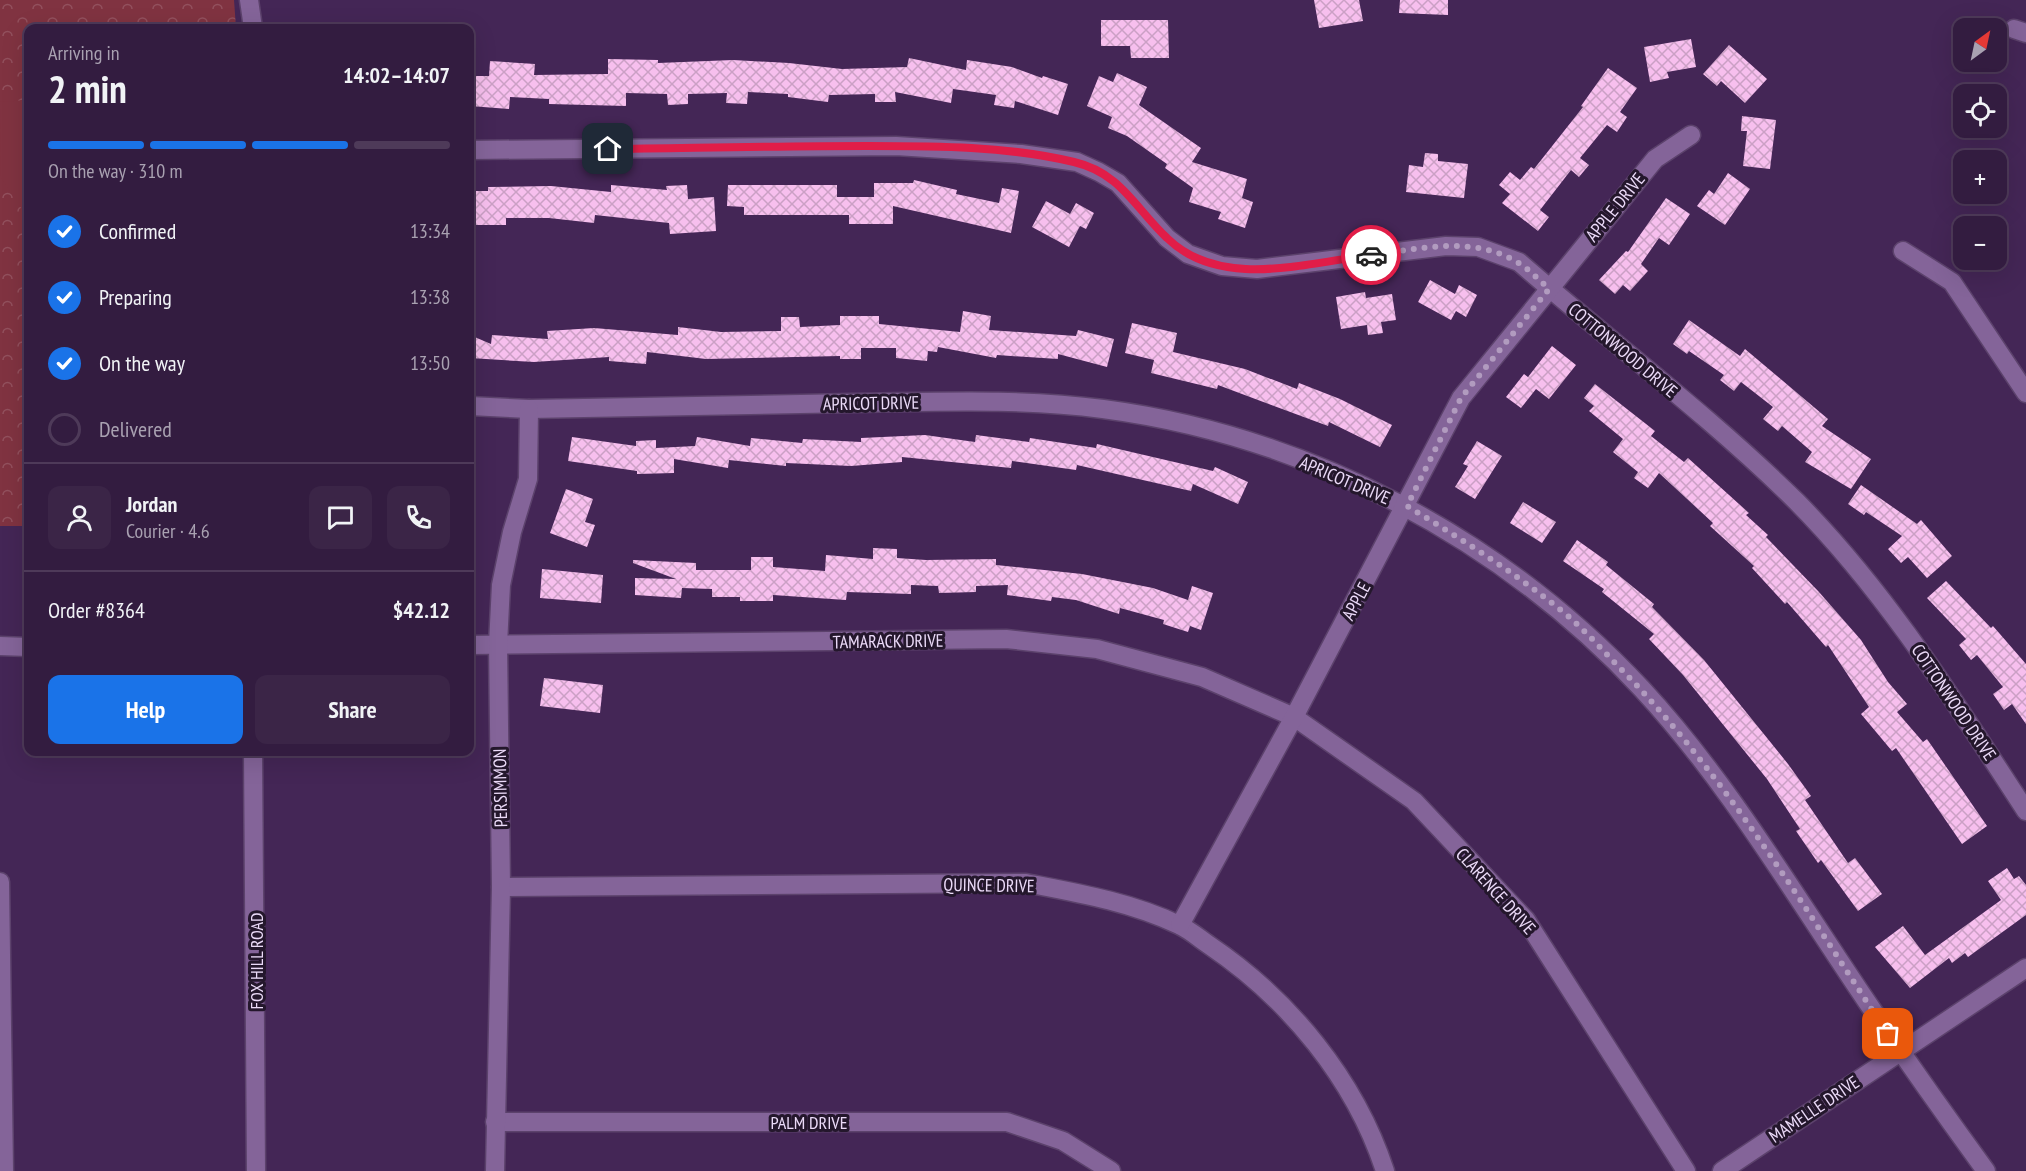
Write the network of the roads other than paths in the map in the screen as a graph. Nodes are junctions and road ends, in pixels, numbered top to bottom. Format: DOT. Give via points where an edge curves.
graph roads {
  1 [pos="249,0"];
  2 [pos="252,24"];
  3 [pos="1691,135"];
  4 [pos="474,150"];
  5 [pos="1902,251"];
  6 [pos="1549,289"];
  7 [pos="2026,393"];
  8 [pos="474,406"];
  9 [pos="529,409"];
  10 [pos="1407,506"];
  11 [pos="498,644"];
  12 [pos="474,645"];
  13 [pos="0,646"];
  14 [pos="24,647"];
  15 [pos="1294,717"];
  16 [pos="253,756"];
  17 [pos="2026,811"];
  18 [pos="0,882"];
  19 [pos="501,887"];
  20 [pos="1180,925"];
  21 [pos="2026,968"];
  22 [pos="1899,1052"];
  23 [pos="495,1122"];
  24 [pos="4,1171"];
  25 [pos="256,1171"];
  26 [pos="495,1171"];
  27 [pos="1111,1171"];
  28 [pos="1385,1171"];
  29 [pos="1686,1171"];
  30 [pos="1722,1171"];
  31 [pos="1986,1171"];
  1 -- 2 [label="street"];
  3 -- 6 [label="street, APPLE DRIVE" via="1654,159"];
  4 -- 6 [label="street, COTTONWOOD DRIVE" via="896,146 1050,157 1077,162 1118,183 1167,238 1188,254 1222,266 1257,269 1446,246 1478,247 1518,262"];
  5 -- 7 [label="street" via="1952,282"];
  6 -- 10 [label="street, APPLE" via="1461,398"];
  6 -- 17 [label="street, COTTONWOOD DRIVE" via="1749,457 1797,503 1908,634"];
  8 -- 9 [label="street, APRICOT DRIVE"];
  9 -- 10 [label="street, APRICOT DRIVE" via="1011,400 1103,409 1189,423 1268,448"];
  9 -- 11 [label="street, PERSIMMON" via="528,479 501,585"];
  10 -- 15 [label="street, APPLE"];
  10 -- 22 [label="street, APRICOT DRIVE" via="1491,558 1562,611 1642,690 1706,766 1757,836"];
  11 -- 12 [label="street, TAMARACK DRIVE"];
  11 -- 15 [label="street, TAMARACK DRIVE" via="1006,639 1097,649 1202,677"];
  11 -- 19 [label="street, PERSIMMON"];
  13 -- 14 [label="street"];
  15 -- 20 [label="street, APPLE"];
  15 -- 29 [label="street, CLARENCE DRIVE" via="1414,801 1526,920"];
  16 -- 25 [label="street, FOX HILL ROAD"];
  18 -- 24 [label="street"];
  19 -- 20 [label="street, QUINCE DRIVE" via="1026,882 1104,898"];
  19 -- 23 [label="street, PERSIMMON"];
  20 -- 28 [label="street, QUINCE DRIVE" via="1236,963 1276,997 1302,1026 1348,1090"];
  21 -- 22 [label="street, MAMELLE DRIVE"];
  22 -- 30 [label="street, MAMELLE DRIVE"];
  22 -- 31 [label="street, APRICOT DRIVE"];
  23 -- 26 [label="street, PERSIMMON"];
  23 -- 27 [label="street, PALM DRIVE" via="1007,1122 1063,1141"];
}
